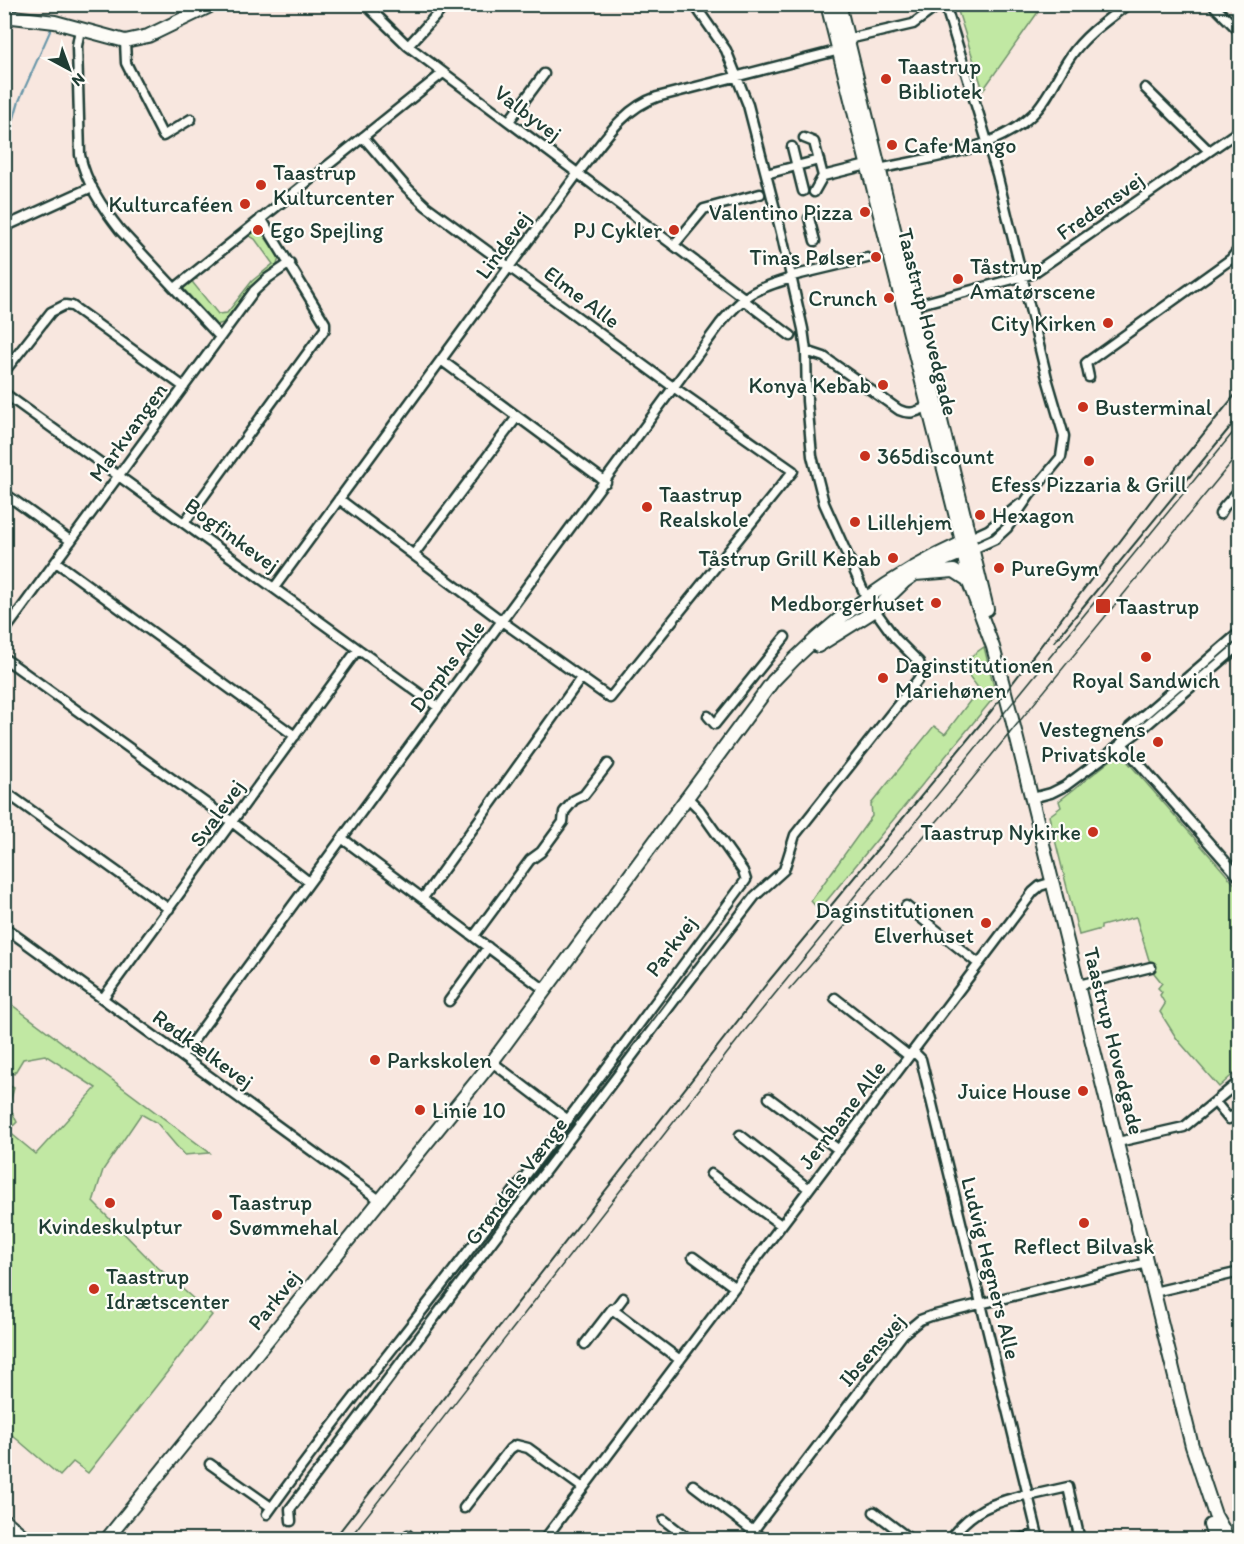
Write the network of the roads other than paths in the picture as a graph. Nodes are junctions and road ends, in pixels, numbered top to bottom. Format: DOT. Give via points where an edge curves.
graph roads {
  1 [pos="214,4"];
  2 [pos="365,4"];
  3 [pos="452,4"];
  4 [pos="694,4"];
  5 [pos="827,4"];
  6 [pos="839,4"];
  7 [pos="943,4"];
  8 [pos="1128,4"];
  9 [pos="1212,4"];
  10 [pos="4,16"];
  11 [pos="80,29"];
  12 [pos="1239,32"];
  13 [pos="125,41"];
  14 [pos="843,45"];
  15 [pos="408,46"];
  16 [pos="443,73"];
  17 [pos="544,74"];
  18 [pos="738,76"];
  19 [pos="1145,88"];
  20 [pos="191,119"];
  21 [pos="508,121"];
  22 [pos="1239,130"];
  23 [pos="363,137"];
  24 [pos="804,138"];
  25 [pos="988,143"];
  26 [pos="792,147"];
  27 [pos="1209,151"];
  28 [pos="819,160"];
  29 [pos="796,166"];
  30 [pos="872,168"];
  31 [pos="578,173"];
  32 [pos="766,174"];
  33 [pos="823,176"];
  34 [pos="92,188"];
  35 [pos="803,191"];
  36 [pos="814,192"];
  37 [pos="760,194"];
  38 [pos="261,218"];
  39 [pos="809,218"];
  40 [pos="4,227"];
  41 [pos="815,241"];
  42 [pos="674,245"];
  43 [pos="1238,250"];
  44 [pos="867,258"];
  45 [pos="290,262"];
  46 [pos="510,266"];
  47 [pos="792,277"];
  48 [pos="1022,278"];
  49 [pos="175,288"];
  50 [pos="743,299"];
  51 [pos="907,307"];
  52 [pos="791,336"];
  53 [pos="220,337"];
  54 [pos="806,351"];
  55 [pos="441,360"];
  56 [pos="4,372"];
  57 [pos="1089,377"];
  58 [pos="184,387"];
  59 [pos="674,387"];
  60 [pos="4,393"];
  61 [pos="927,407"];
  62 [pos="517,417"];
  63 [pos="119,476"];
  64 [pos="606,482"];
  65 [pos="1239,489"];
  66 [pos="4,493"];
  67 [pos="339,499"];
  68 [pos="1220,514"];
  69 [pos="184,523"];
  70 [pos="71,542"];
  71 [pos="967,546"];
  72 [pos="414,554"];
  73 [pos="56,562"];
  74 [pos="915,574"];
  75 [pos="968,580"];
  76 [pos="274,588"];
  77 [pos="867,599"];
  78 [pos="874,611"];
  79 [pos="8,620"];
  80 [pos="503,622"];
  81 [pos="4,632"];
  82 [pos="1236,635"];
  83 [pos="785,637"];
  84 [pos="1239,646"];
  85 [pos="993,647"];
  86 [pos="358,648"];
  87 [pos="4,658"];
  88 [pos="756,674"];
  89 [pos="581,678"];
  90 [pos="771,686"];
  91 [pos="438,706"];
  92 [pos="708,716"];
  93 [pos="295,736"];
  94 [pos="1121,743"];
  95 [pos="608,764"];
  96 [pos="4,790"];
  97 [pos="687,797"];
  98 [pos="1032,798"];
  99 [pos="232,822"];
  100 [pos="343,839"];
  101 [pos="1239,878"];
  102 [pos="309,882"];
  103 [pos="1053,882"];
  104 [pos="423,898"];
  105 [pos="906,906"];
  106 [pos="169,909"];
  107 [pos="4,927"];
  108 [pos="474,936"];
  109 [pos="488,947"];
  110 [pos="979,964"];
  111 [pos="1151,967"];
  112 [pos="1078,985"];
  113 [pos="545,990"];
  114 [pos="104,998"];
  115 [pos="835,998"];
  116 [pos="449,1001"];
  117 [pos="911,1054"];
  118 [pos="182,1056"];
  119 [pos="492,1062"];
  120 [pos="1239,1081"];
  121 [pos="769,1098"];
  122 [pos="1215,1102"];
  123 [pos="1239,1110"];
  124 [pos="568,1120"];
  125 [pos="740,1135"];
  126 [pos="1118,1142"];
  127 [pos="839,1150"];
  128 [pos="711,1174"];
  129 [pos="809,1189"];
  130 [pos="381,1201"];
  131 [pos="781,1226"];
  132 [pos="693,1257"];
  133 [pos="1147,1263"];
  134 [pos="1239,1272"];
  135 [pos="734,1287"];
  136 [pos="1154,1292"];
  137 [pos="623,1298"];
  138 [pos="982,1304"];
  139 [pos="614,1310"];
  140 [pos="585,1344"];
  141 [pos="680,1360"];
  142 [pos="1192,1446"];
  143 [pos="210,1464"];
  144 [pos="693,1485"];
  145 [pos="582,1488"];
  146 [pos="1028,1495"];
  147 [pos="465,1508"];
  148 [pos="874,1512"];
  149 [pos="4,1520"];
  150 [pos="664,1520"];
  151 [pos="291,1521"];
  152 [pos="753,1531"];
  153 [pos="1038,1537"];
  154 [pos="111,1538"];
  155 [pos="28,1539"];
  156 [pos="544,1539"];
  157 [pos="690,1539"];
  158 [pos="746,1539"];
  159 [pos="765,1539"];
  160 [pos="910,1539"];
  161 [pos="949,1539"];
  162 [pos="1015,1539"];
  163 [pos="1080,1539"];
  164 [pos="1217,1539"];
  165 [pos="1229,1539"];
  1 -- 13 [label="street" via="148,36"];
  2 -- 15 [label="street, Valbyvej"];
  3 -- 15 [label="street" via="441,10"];
  4 -- 18 [label="street" via="726,50"];
  5 -- 14 [label="street, Taastrup Hovedgade"];
  6 -- 14 [label="street, Taastrup Hovedgade"];
  7 -- 14 [label="street, Lindevej" via="913,24"];
  7 -- 25 [label="street"];
  8 -- 25 [label="street" via="1082,41 1033,114"];
  9 -- 12 [label="street"];
  10 -- 11 [label="street"];
  11 -- 13 [label="street"];
  11 -- 34 [label="street" via="80,155"];
  13 -- 20 [label="street" via="126,63 163,136"];
  14 -- 18 [label="street, Lindevej"];
  14 -- 30 [label="street, Taastrup Hovedgade"];
  15 -- 16 [label="street, Valbyvej"];
  16 -- 21 [label="street, Valbyvej"];
  16 -- 23 [label="street"];
  17 -- 21 [label="street"];
  18 -- 31 [label="street, Lindevej" via="637,107 616,125"];
  18 -- 32 [label="street"];
  19 -- 27 [label="street"];
  21 -- 31 [label="street, Valbyvej"];
  22 -- 27 [label="street, Fredensvej"];
  23 -- 38 [label="street"];
  23 -- 46 [label="street, Elme Alle" via="414,195"];
  24 -- 28 [label="street" via="814,142"];
  25 -- 30 [label="street"];
  25 -- 48 [label="street"];
  26 -- 29 [label="street"];
  27 -- 48 [label="street, Fredensvej" via="1038,271"];
  28 -- 29 [label="street"];
  28 -- 33 [label="street"];
  29 -- 32 [label="street"];
  29 -- 35 [label="street"];
  30 -- 33 [label="street"];
  30 -- 51 [label="street, Taastrup Hovedgade"];
  31 -- 42 [label="street, Valbyvej"];
  31 -- 46 [label="street, Lindevej"];
  32 -- 47 [label="street"];
  33 -- 36 [label="street"];
  34 -- 40 [label="street"];
  34 -- 49 [label="street" via="120,230"];
  37 -- 42 [label="street" via="702,210"];
  38 -- 45 [label="street"];
  38 -- 49 [label="street"];
  39 -- 41 [label="street"];
  42 -- 50 [label="street, Valbyvej"];
  43 -- 57 [label="street" via="1231,259 1086,363"];
  44 -- 47 [label="street, Dorphs Alle"];
  45 -- 53 [label="street, Markvangen" via="254,291"];
  45 -- 69 [label="street" via="325,323 324,333"];
  46 -- 55 [label="street, Lindevej"];
  46 -- 59 [label="street, Elme Alle"];
  47 -- 50 [label="street, Dorphs Alle" via="763,286"];
  47 -- 54 [label="street"];
  48 -- 51 [label="street, Fredensvej"];
  48 -- 71 [label="street" via="1064,436 1061,457 1000,536"];
  49 -- 53 [label="street"];
  50 -- 52 [label="street"];
  50 -- 59 [label="street, Dorphs Alle"];
  51 -- 61 [label="street, Taastrup Hovedgade"];
  51 -- 71 [label="street, Taastrup Hovedgade"];
  53 -- 58 [label="street, Markvangen"];
  54 -- 61 [label="street" via="824,357 898,410 907,414"];
  54 -- 77 [label="street" via="812,456 819,485"];
  55 -- 62 [label="street"];
  55 -- 67 [label="street, Lindevej"];
  56 -- 58 [label="street" via="51,312 66,305"];
  58 -- 63 [label="street, Markvangen"];
  59 -- 64 [label="street, Dorphs Alle"];
  59 -- 89 [label="street, Elme Alle" via="792,471 612,697"];
  60 -- 63 [label="street, Bogfinkevej"];
  61 -- 71 [label="street, Taastrup Hovedgade"];
  62 -- 64 [label="street"];
  62 -- 72 [label="street"];
  63 -- 69 [label="street, Bogfinkevej"];
  63 -- 70 [label="street, Markvangen"];
  64 -- 80 [label="street, Dorphs Alle"];
  65 -- 68 [label="street"];
  66 -- 70 [label="street"];
  67 -- 72 [label="street"];
  67 -- 76 [label="street, Lindevej"];
  69 -- 76 [label="street, Bogfinkevej"];
  70 -- 73 [label="street, Markvangen"];
  71 -- 74 [label="street, Parkvej"];
  71 -- 75 [label="street, Taastrup Hovedgade"];
  71 -- 77 [label="street, Parkvej" via="893,578"];
  71 -- 85 [label="street, Taastrup Hovedgade" via="993,632"];
  72 -- 80 [label="street"];
  73 -- 79 [label="street, Markvangen"];
  73 -- 93 [label="street"];
  74 -- 75 [label="street" via="954,571"];
  74 -- 78 [label="street, Parkvej"];
  75 -- 85 [label="street, Taastrup Hovedgade"];
  76 -- 86 [label="street, Bogfinkevej"];
  77 -- 78 [label="street"];
  77 -- 90 [label="street, Parkvej" via="792,660"];
  78 -- 90 [label="street, Parkvej" via="808,652"];
  78 -- 151 [label="street, Grøndals Vænge" via="919,662 920,677 916,684 795,836 784,870 755,896 290,1509"];
  79 -- 81 [label="street, Markvangen"];
  80 -- 89 [label="street"];
  80 -- 91 [label="street, Dorphs Alle"];
  82 -- 84 [label="street"];
  82 -- 94 [label="street" via="1130,727"];
  83 -- 88 [label="street"];
  84 -- 94 [label="street"];
  85 -- 98 [label="street, Taastrup Hovedgade"];
  86 -- 91 [label="street, Bogfinkevej"];
  86 -- 93 [label="street, Svalevej"];
  87 -- 99 [label="street"];
  88 -- 90 [label="street"];
  88 -- 92 [label="street" via="715,724"];
  89 -- 104 [label="street"];
  90 -- 97 [label="street, Parkvej"];
  91 -- 100 [label="street, Dorphs Alle"];
  93 -- 99 [label="street, Svalevej"];
  94 -- 98 [label="street" via="1065,786"];
  94 -- 101 [label="street"];
  95 -- 108 [label="street" via="584,795 564,812 563,822"];
  96 -- 106 [label="street"];
  97 -- 113 [label="street, Parkvej"];
  97 -- 124 [label="street, Parkvej" via="746,880"];
  98 -- 103 [label="street, Taastrup Hovedgade"];
  99 -- 102 [label="street"];
  99 -- 106 [label="street, Svalevej"];
  100 -- 102 [label="street, Dorphs Alle"];
  100 -- 104 [label="street"];
  102 -- 118 [label="street, Dorphs Alle"];
  103 -- 110 [label="street, Jernbane Alle" via="1035,890"];
  103 -- 112 [label="street, Taastrup Hovedgade"];
  104 -- 108 [label="street"];
  105 -- 110 [label="street"];
  106 -- 114 [label="street, Svalevej"];
  107 -- 114 [label="street, Rødkælkevej"];
  108 -- 109 [label="street"];
  109 -- 113 [label="street"];
  109 -- 116 [label="street"];
  110 -- 117 [label="street, Jernbane Alle"];
  111 -- 112 [label="street"];
  112 -- 126 [label="street, Taastrup Hovedgade"];
  113 -- 119 [label="street, Parkvej"];
  114 -- 118 [label="street, Rødkælkevej"];
  115 -- 117 [label="street"];
  117 -- 127 [label="street, Jernbane Alle"];
  117 -- 138 [label="street, Ludvig Hegners Alle" via="921,1059"];
  118 -- 130 [label="street, Rødkælkevej"];
  119 -- 124 [label="street"];
  119 -- 130 [label="street, Parkvej"];
  120 -- 122 [label="street"];
  121 -- 127 [label="street"];
  122 -- 123 [label="street" via="1229,1119"];
  122 -- 126 [label="street" via="1184,1126"];
  124 -- 143 [label="street, Parkvej" via="269,1510"];
  125 -- 129 [label="street"];
  126 -- 133 [label="street, Taastrup Hovedgade"];
  127 -- 129 [label="street, Jernbane Alle"];
  128 -- 131 [label="street"];
  129 -- 131 [label="street, Jernbane Alle"];
  130 -- 154 [label="street, Parkvej"];
  131 -- 135 [label="street, Jernbane Alle"];
  132 -- 135 [label="street"];
  133 -- 136 [label="street, Taastrup Hovedgade"];
  133 -- 138 [label="street, Ibsensvej"];
  134 -- 136 [label="street"];
  135 -- 141 [label="street, Jernbane Alle"];
  136 -- 142 [label="street, Taastrup Hovedgade"];
  137 -- 139 [label="street"];
  138 -- 146 [label="street, Ludvig Hegners Alle"];
  138 -- 152 [label="street, Ibsensvej" via="931,1316 905,1332"];
  139 -- 140 [label="street"];
  139 -- 141 [label="street"];
  141 -- 145 [label="street, Jernbane Alle"];
  142 -- 164 [label="street, Taastrup Hovedgade" via="1193,1468"];
  142 -- 165 [label="street, Taastrup Hovedgade" via="1215,1515"];
  144 -- 152 [label="street"];
  145 -- 147 [label="street" via="528,1448 516,1445"];
  145 -- 156 [label="street, Jernbane Alle"];
  146 -- 153 [label="street, Ludvig Hegners Alle"];
  146 -- 161 [label="street" via="980,1510"];
  146 -- 163 [label="street" via="1068,1487"];
  148 -- 160 [label="street"];
  149 -- 155 [label="street"];
  150 -- 157 [label="street"];
  152 -- 158 [label="street, Ibsensvej"];
  152 -- 159 [label="street"];
  153 -- 162 [label="street, Ludvig Hegners Alle"];
}
